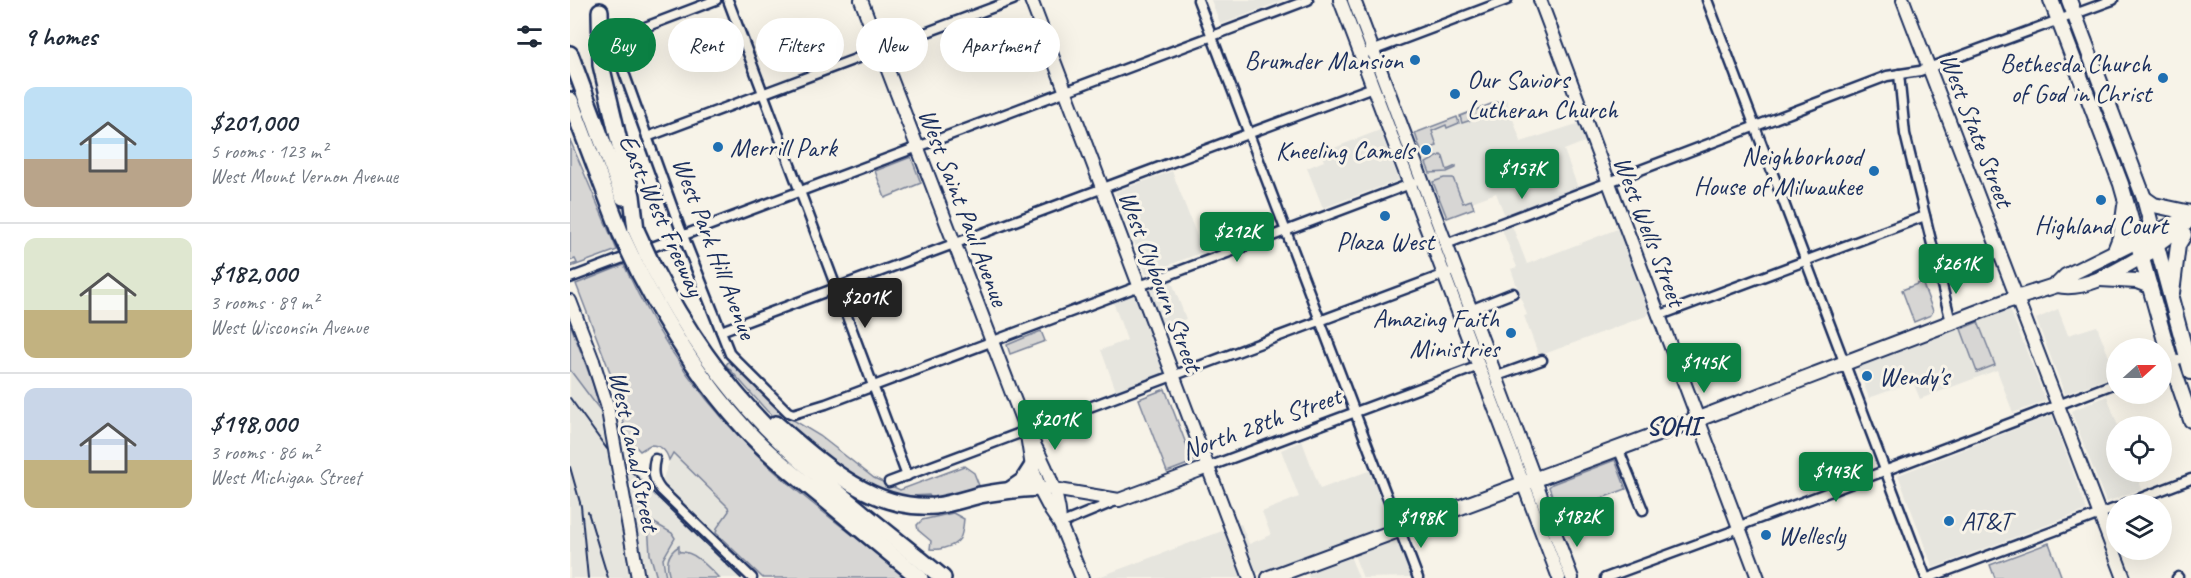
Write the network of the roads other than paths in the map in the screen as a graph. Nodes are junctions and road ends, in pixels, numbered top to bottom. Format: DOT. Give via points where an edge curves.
graph roads {
  1 [pos="716,0"];
  2 [pos="728,0"];
  3 [pos="861,0"];
  4 [pos="1013,0"];
  5 [pos="1031,0"];
  6 [pos="1198,0"];
  7 [pos="1308,0"];
  8 [pos="1341,0"];
  9 [pos="1354,0"];
  10 [pos="1507,0"];
  11 [pos="1540,0"];
  12 [pos="1707,0"];
  13 [pos="1903,0"];
  14 [pos="2051,0"];
  15 [pos="2069,0"];
  16 [pos="2113,0"];
  17 [pos="598,5"];
  18 [pos="2075,14"];
  19 [pos="868,18"];
  20 [pos="2059,20"];
  21 [pos="656,23"];
  22 [pos="928,33"];
  23 [pos="1212,37"];
  24 [pos="1367,52"];
  25 [pos="570,54"];
  26 [pos="856,60"];
  27 [pos="1929,67"];
  28 [pos="623,72"];
  29 [pos="888,72"];
  30 [pos="1899,74"];
  31 [pos="1373,87"];
  32 [pos="1066,92"];
  33 [pos="763,94"];
  34 [pos="570,100"];
  35 [pos="1755,125"];
  36 [pos="1248,133"];
  37 [pos="647,137"];
  38 [pos="918,147"];
  39 [pos="1416,182"];
  40 [pos="1608,182"];
  41 [pos="2121,184"];
  42 [pos="1102,189"];
  43 [pos="799,191"];
  44 [pos="2144,198"];
  45 [pos="2126,201"];
  46 [pos="2191,215"];
  47 [pos="1925,216"];
  48 [pos="1287,231"];
  49 [pos="629,232"];
  50 [pos="2188,234"];
  51 [pos="683,235"];
  52 [pos="1446,244"];
  53 [pos="955,245"];
  54 [pos="2148,245"];
  55 [pos="2114,253"];
  56 [pos="1805,261"];
  57 [pos="647,271"];
  58 [pos="1450,272"];
  59 [pos="570,278"];
  60 [pos="2098,279"];
  61 [pos="1139,285"];
  62 [pos="2057,285"];
  63 [pos="2150,286"];
  64 [pos="836,288"];
  65 [pos="1513,293"];
  66 [pos="2017,298"];
  67 [pos="570,301"];
  68 [pos="2171,301"];
  69 [pos="1465,312"];
  70 [pos="1658,316"];
  71 [pos="1321,321"];
  72 [pos="1951,322"];
  73 [pos="721,331"];
  74 [pos="2161,338"];
  75 [pos="992,341"];
  76 [pos="2188,355"];
  77 [pos="1542,360"];
  78 [pos="1844,362"];
  79 [pos="2172,362"];
  80 [pos="1479,366"];
  81 [pos="2191,372"];
  82 [pos="1173,376"];
  83 [pos="2172,377"];
  84 [pos="1499,382"];
  85 [pos="872,386"];
  86 [pos="2106,387"];
  87 [pos="732,388"];
  88 [pos="2058,406"];
  89 [pos="1355,412"];
  90 [pos="1697,419"];
  91 [pos="2191,420"];
  92 [pos="1026,430"];
  93 [pos="1618,448"];
  94 [pos="655,459"];
  95 [pos="1032,467"];
  96 [pos="1208,467"];
  97 [pos="1885,470"];
  98 [pos="907,476"];
  99 [pos="2191,479"];
  100 [pos="1530,481"];
  101 [pos="889,483"];
  102 [pos="1046,488"];
  103 [pos="1009,490"];
  104 [pos="2151,494"];
  105 [pos="1119,500"];
  106 [pos="1643,510"];
  107 [pos="2106,511"];
  108 [pos="2100,514"];
  109 [pos="1060,524"];
  110 [pos="1738,528"];
  111 [pos="1400,529"];
  112 [pos="638,578"];
  113 [pos="752,578"];
  114 [pos="920,578"];
  115 [pos="943,578"];
  116 [pos="1082,578"];
  117 [pos="1250,578"];
  118 [pos="1269,578"];
  119 [pos="1418,578"];
  120 [pos="1559,578"];
  121 [pos="1572,578"];
  122 [pos="1605,578"];
  123 [pos="1758,578"];
  124 [pos="1927,578"];
  125 [pos="2124,578"];
  1 -- 21 [label="street"];
  2 -- 33 [label="street"];
  3 -- 19 [label="street, West Saint Paul Avenue"];
  4 -- 22 [label="street"];
  5 -- 32 [label="street, West Clybourn Street"];
  6 -- 23 [label="street"];
  7 -- 23 [label="street"];
  8 -- 24 [label="street"];
  9 -- 24 [label="street"];
  10 -- 24 [label="street"];
  11 -- 40 [label="street, West Wells Street"];
  12 -- 35 [label="street"];
  13 -- 27 [label="street, West State Street"];
  14 -- 20 [label="main road"];
  15 -- 18 [label="main road"];
  16 -- 18 [label="street"];
  17 -- 49 [label="highway" via="601,65 632,196"];
  18 -- 20 [label="street"];
  18 -- 44 [label="main road"];
  20 -- 27 [label="street"];
  20 -- 41 [label="main road"];
  23 -- 32 [label="street"];
  23 -- 36 [label="street"];
  24 -- 31 [label="street"];
  24 -- 39 [label="street"];
  25 -- 49 [label="highway, East-West Freeway"];
  26 -- 33 [label="street"];
  27 -- 30 [label="street"];
  27 -- 66 [label="street, West State Street"];
  28 -- 37 [label="street, West Park Hill Avenue"];
  29 -- 38 [label="street, West Saint Paul Avenue"];
  30 -- 35 [label="street"];
  30 -- 47 [label="street" via="1905,134"];
  31 -- 36 [label="street"];
  31 -- 39 [label="street"];
  32 -- 38 [label="street"];
  32 -- 42 [label="street, West Clybourn Street"];
  33 -- 37 [label="street"];
  33 -- 43 [label="street"];
  34 -- 49 [label="highway, East-West Freeway"];
  35 -- 40 [label="street"];
  35 -- 56 [label="street"];
  36 -- 42 [label="street"];
  36 -- 48 [label="street"];
  37 -- 51 [label="street, West Park Hill Avenue"];
  38 -- 43 [label="street"];
  38 -- 53 [label="street, West Saint Paul Avenue"];
  39 -- 48 [label="street"];
  39 -- 52 [label="street"];
  39 -- 58 [label="street"];
  40 -- 52 [label="street"];
  40 -- 70 [label="street, West Wells Street"];
  41 -- 45 [label="main road"];
  41 -- 54 [label="main road" via="2134,203"];
  42 -- 53 [label="street"];
  42 -- 61 [label="street, West Clybourn Street"];
  43 -- 51 [label="street"];
  43 -- 64 [label="street"];
  44 -- 46 [label="main road" via="2154,205"];
  44 -- 54 [label="main road"];
  45 -- 54 [label="main road"];
  45 -- 55 [label="main road"];
  46 -- 54 [label="main road" via="2186,223"];
  47 -- 56 [label="street"];
  47 -- 72 [label="street"];
  48 -- 61 [label="street"];
  48 -- 71 [label="street"];
  49 -- 57 [label="highway, East-West Freeway, bridge"];
  50 -- 54 [label="street"];
  50 -- 68 [label="main road" via="2178,245"];
  51 -- 59 [label="street"];
  51 -- 73 [label="street, West Park Hill Avenue"];
  52 -- 58 [label="street"];
  53 -- 64 [label="street"];
  53 -- 75 [label="street, West Saint Paul Avenue"];
  54 -- 55 [label="main road"];
  54 -- 60 [label="main road"];
  54 -- 63 [label="main road"];
  54 -- 68 [label="main road"];
  55 -- 62 [label="main road" via="2066,276"];
  56 -- 70 [label="street"];
  56 -- 78 [label="street"];
  57 -- 87 [label="highway, East-West Freeway" via="668,294 700,347"];
  57 -- 114 [label="highway, East-West Freeway" via="665,320 711,389 746,430"];
  58 -- 69 [label="street"];
  58 -- 71 [label="street"];
  60 -- 62 [label="main road" via="2070,288"];
  60 -- 63 [label="main road" via="2137,281"];
  61 -- 75 [label="street"];
  61 -- 82 [label="street, West Clybourn Street"];
  62 -- 66 [label="main road"];
  63 -- 74 [label="main road"];
  64 -- 73 [label="street"];
  64 -- 85 [label="street"];
  65 -- 69 [label="street"];
  66 -- 72 [label="main road"];
  66 -- 88 [label="street, West State Street"];
  67 -- 112 [label="street, West Canal Street, bridge" via="607,405"];
  68 -- 76 [label="main road"];
  69 -- 80 [label="street"];
  69 -- 84 [label="street"];
  70 -- 90 [label="street, West Wells Street"];
  71 -- 82 [label="street"];
  71 -- 89 [label="street"];
  72 -- 78 [label="main road"];
  73 -- 85 [label="street, West Park Hill Avenue" via="730,354 793,414"];
  75 -- 85 [label="street"];
  75 -- 92 [label="street, West Saint Paul Avenue"];
  76 -- 79 [label="street"];
  76 -- 81 [label="main road"];
  77 -- 84 [label="street"];
  78 -- 90 [label="main road"];
  78 -- 97 [label="street"];
  80 -- 84 [label="street" via="1487,370 1492,382"];
  80 -- 89 [label="street, North 28th Street"];
  80 -- 100 [label="street"];
  82 -- 92 [label="street"];
  82 -- 96 [label="street, West Clybourn Street"];
  83 -- 91 [label="main road"];
  84 -- 100 [label="street"];
  85 -- 98 [label="street"];
  86 -- 88 [label="street"];
  87 -- 103 [label="highway" via="809,452 880,498 937,506"];
  87 -- 115 [label="highway, East-West Freeway" via="784,445"];
  88 -- 97 [label="street"];
  88 -- 108 [label="street, West State Street"];
  89 -- 96 [label="street, North 28th Street"];
  89 -- 111 [label="street"];
  90 -- 93 [label="main road"];
  90 -- 110 [label="street, West Wells Street"];
  92 -- 95 [label="street, West Saint Paul Avenue"];
  92 -- 98 [label="street"];
  92 -- 102 [label="street, West Saint Paul Avenue" via="1038,449"];
  93 -- 100 [label="main road"];
  93 -- 106 [label="street"];
  94 -- 113 [label="street" via="654,479 661,490"];
  95 -- 102 [label="street, West Saint Paul Avenue"];
  95 -- 103 [label="highway" via="1023,481"];
  96 -- 105 [label="street, North 28th Street"];
  96 -- 117 [label="street, West Clybourn Street"];
  97 -- 110 [label="street"];
  97 -- 124 [label="street"];
  98 -- 101 [label="street"];
  99 -- 104 [label="street"];
  100 -- 111 [label="main road"];
  100 -- 120 [label="street"];
  100 -- 121 [label="street"];
  102 -- 103 [label="highway"];
  102 -- 105 [label="street"];
  102 -- 109 [label="street, West Saint Paul Avenue" via="1051,511"];
  105 -- 109 [label="street, North 28th Street"];
  107 -- 108 [label="street"];
  108 -- 124 [label="street"];
  108 -- 125 [label="street, West State Street"];
  109 -- 116 [label="street, West Saint Paul Avenue"];
  110 -- 122 [label="street"];
  110 -- 123 [label="street, West Wells Street"];
  111 -- 118 [label="main road"];
  111 -- 119 [label="street"];
}
